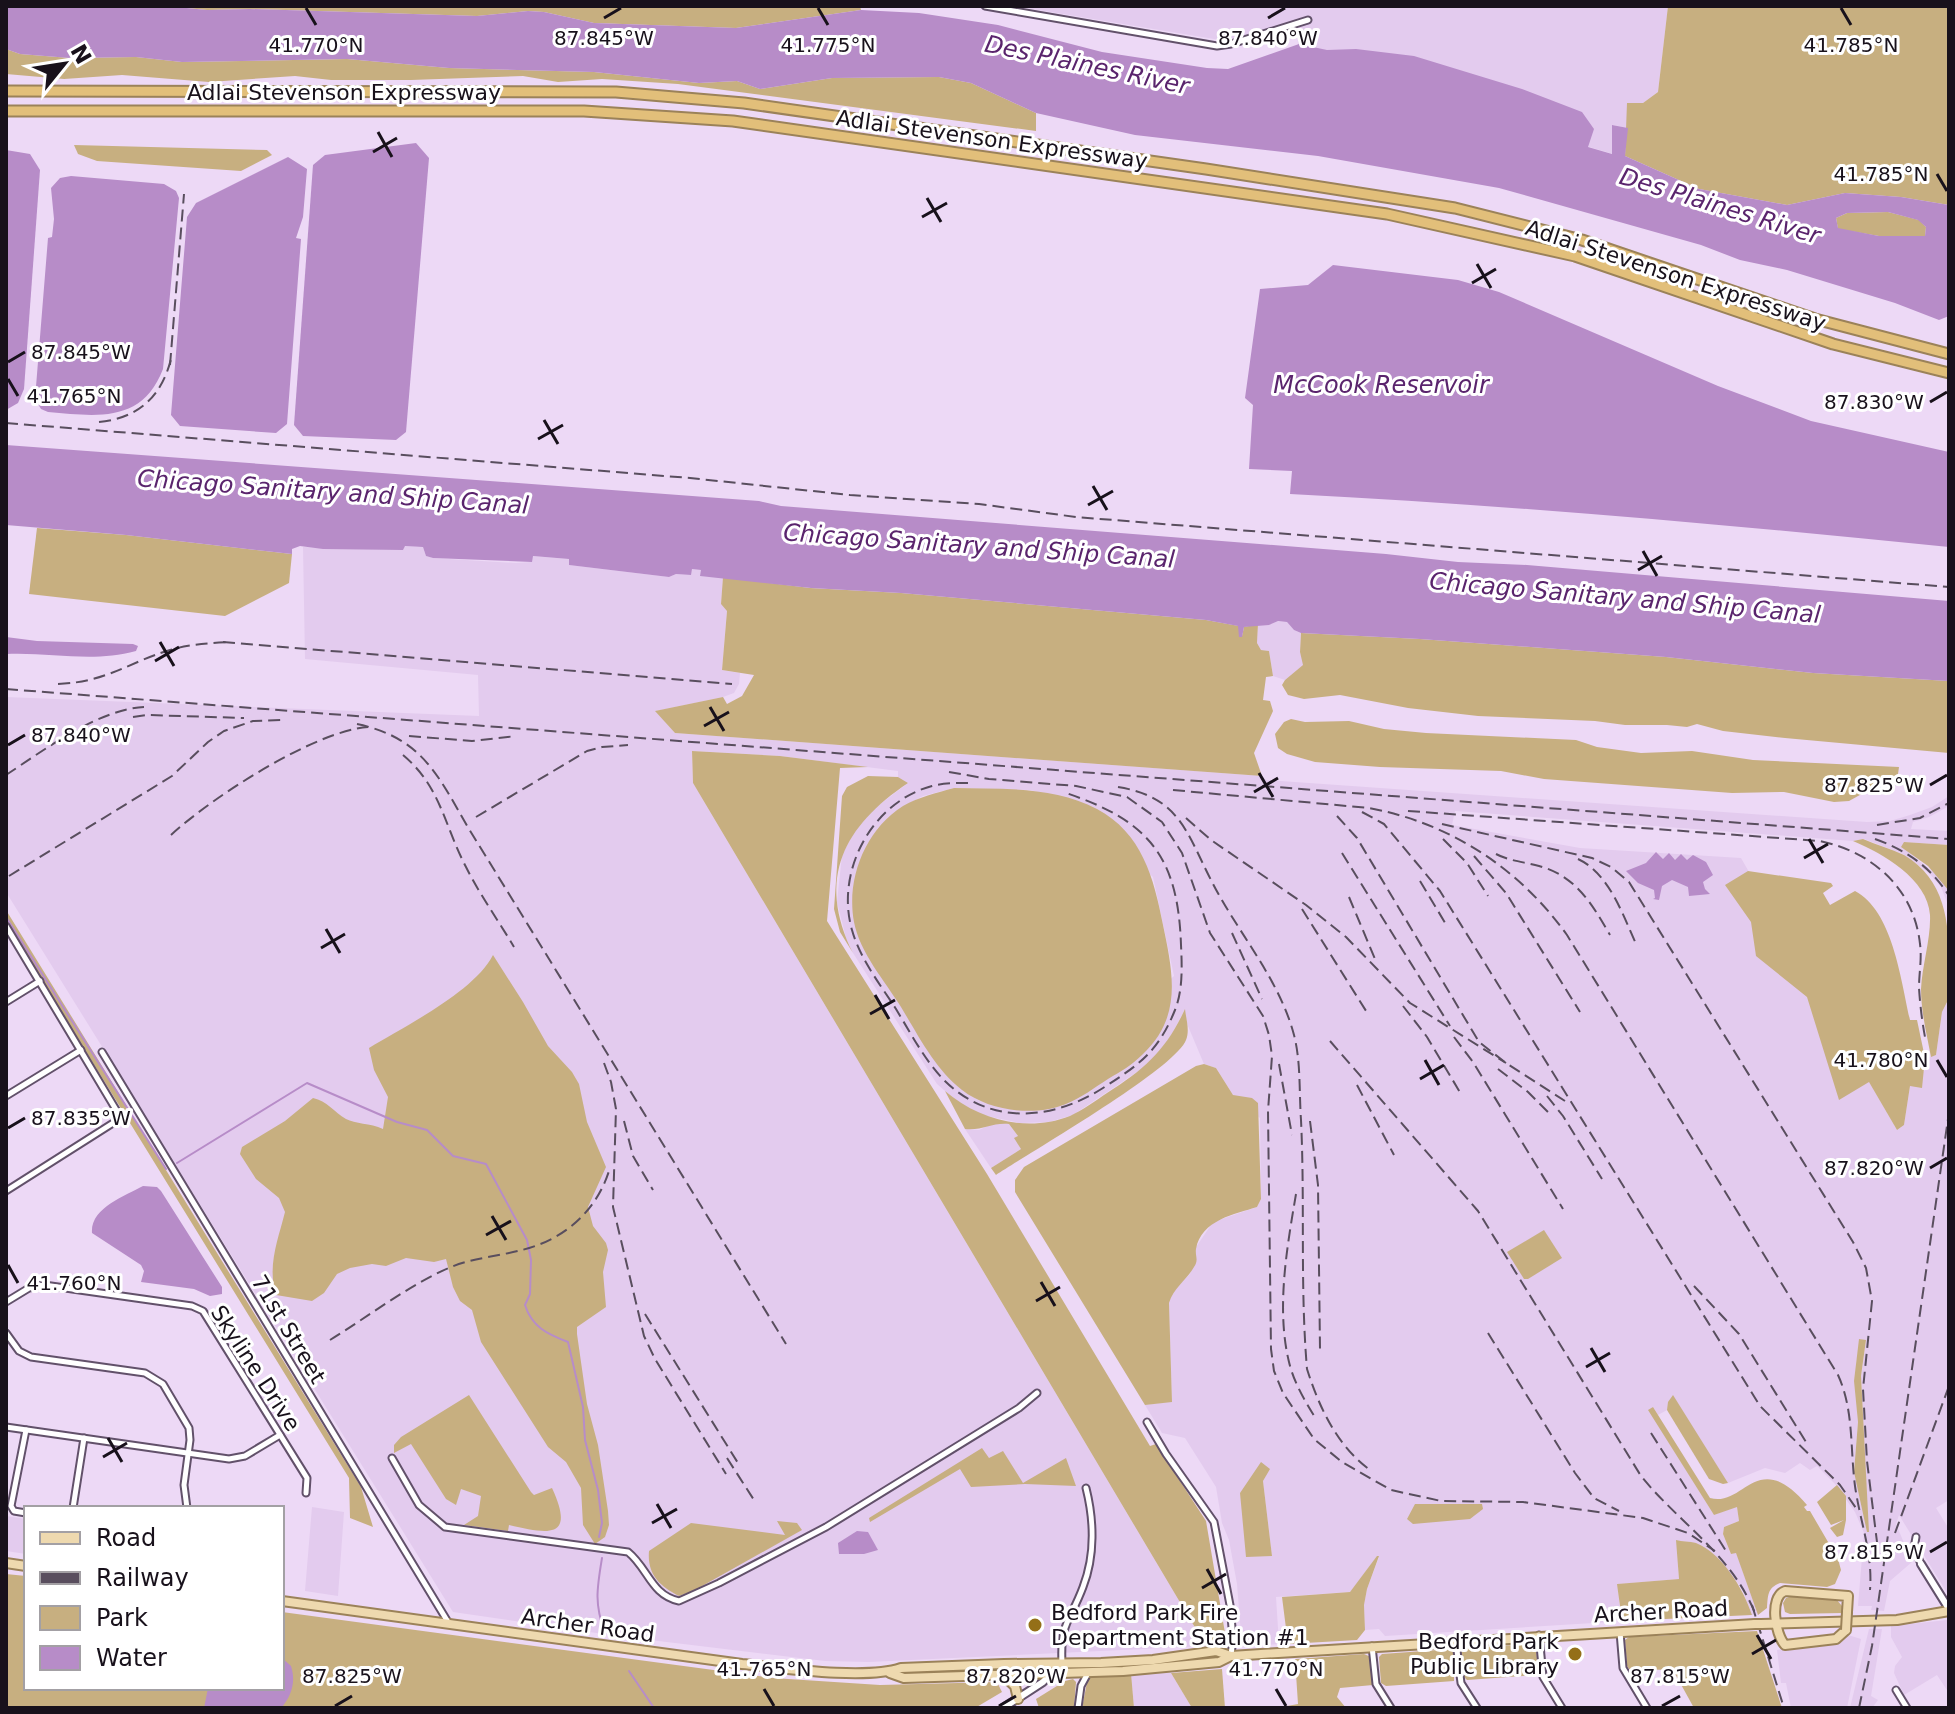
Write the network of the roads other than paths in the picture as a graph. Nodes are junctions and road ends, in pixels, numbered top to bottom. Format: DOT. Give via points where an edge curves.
graph roads {
  1 [pos="985,6"];
  2 [pos="1308,20"];
  3 [pos="6,91"];
  4 [pos="6,111"];
  5 [pos="1949,354"];
  6 [pos="1949,373"];
  7 [pos="6,926"];
  8 [pos="40,981"];
  9 [pos="6,1002"];
  10 [pos="81,1050"];
  11 [pos="102,1052"];
  12 [pos="6,1096"];
  13 [pos="6,1191"];
  14 [pos="6,1302"];
  15 [pos="6,1333"];
  16 [pos="1037,1393"];
  17 [pos="1147,1422"];
  18 [pos="6,1427"];
  19 [pos="26,1430"];
  20 [pos="281,1435"];
  21 [pos="84,1438"];
  22 [pos="189,1453"];
  23 [pos="392,1458"];
  24 [pos="1086,1488"];
  25 [pos="306,1493"];
  26 [pos="73,1506"];
  27 [pos="187,1506"];
  28 [pos="24,1513"];
  29 [pos="1916,1537"];
  30 [pos="1921,1564"];
  31 [pos="284,1601"];
  32 [pos="1949,1610"];
  33 [pos="449,1623"];
  34 [pos="1778,1623"];
  35 [pos="1620,1630"];
  36 [pos="1539,1635"];
  37 [pos="1456,1641"];
  38 [pos="1372,1646"];
  39 [pos="1231,1656"];
  40 [pos="1062,1663"];
  41 [pos="889,1672"];
  42 [pos="1051,1672"];
  43 [pos="1074,1672"];
  44 [pos="1088,1673"];
  45 [pos="1003,1675"];
  46 [pos="1081,1686"];
  47 [pos="1896,1690"];
  48 [pos="1018,1699"];
  49 [pos="1003,1708"];
  50 [pos="1078,1708"];
  51 [pos="1391,1708"];
  52 [pos="1477,1708"];
  53 [pos="1562,1708"];
  54 [pos="1647,1708"];
  55 [pos="1907,1708"];
  1 -- 2 [label="street" via="1217,46"];
  3 -- 5 [label="highway, Adlai Stevenson Expressway" via="616,92 744,103 1455,208 1582,240 1815,319"];
  4 -- 6 [label="highway, Adlai Stevenson Expressway" via="584,111 733,121 1387,214 1575,256 1818,339"];
  7 -- 8 [label="street"];
  8 -- 9 [label="street"];
  8 -- 10 [label="street"];
  10 -- 12 [label="street"];
  10 -- 13 [label="street" via="121,1118"];
  11 -- 33 [label="street, 71st Street"];
  14 -- 20 [label="street, Skyline Drive" via="44,1285 195,1307 211,1321"];
  15 -- 22 [label="street" via="31,1357 157,1378 187,1423"];
  16 -- 23 [label="street" via="826,1527 679,1601 660,1593 628,1552 445,1527 419,1505"];
  17 -- 39 [label="street" via="1214,1522 1230,1605"];
  18 -- 19 [label="street"];
  19 -- 21 [label="street"];
  19 -- 28 [label="street" via="11,1506"];
  20 -- 22 [label="street" via="242,1458"];
  20 -- 25 [label="street, Skyline Drive" via="307,1478"];
  21 -- 22 [label="street"];
  21 -- 26 [label="street"];
  22 -- 27 [label="street"];
  24 -- 40 [label="street" via="1092,1519 1090,1555 1085,1584 1062,1631"];
  29 -- 30 [label="street"];
  30 -- 32 [label="street"];
  31 -- 33 [label="main road, Archer Road"];
  32 -- 34 [label="main road, Archer Road" via="1897,1620"];
  33 -- 41 [label="main road, Archer Road" via="742,1664"];
  34 -- 34 [label="main road, bridge" via="1777,1598 1785,1591 1848,1596 1846,1630 1836,1639 1789,1645 1781,1639"];
  34 -- 35 [label="main road, Archer Road"];
  35 -- 36 [label="main road, Archer Road"];
  35 -- 54 [label="street" via="1623,1668"];
  36 -- 37 [label="main road, Archer Road"];
  36 -- 53 [label="street" via="1543,1677"];
  37 -- 38 [label="main road, Archer Road"];
  37 -- 52 [label="street" via="1461,1683"];
  38 -- 39 [label="main road, Archer Road"];
  38 -- 51 [label="street" via="1376,1684"];
  39 -- 40 [label="main road, Archer Road" via="1216,1651 1153,1660"];
  39 -- 44 [label="main road, Archer Road" via="1169,1668"];
  40 -- 41 [label="main road, Archer Road"];
  40 -- 42 [label="street"];
  41 -- 45 [label="main road, Archer Road" via="904,1678"];
  42 -- 43 [label="main road, Archer Road"];
  42 -- 45 [label="main road, Archer Road"];
  42 -- 48 [label="street"];
  43 -- 44 [label="main road, Archer Road"];
  43 -- 46 [label="street"];
  44 -- 46 [label="street"];
  45 -- 48 [label="main road" via="1015,1686"];
  46 -- 50 [label="street"];
  47 -- 55 [label="street"];
  48 -- 49 [label="street"];
}
